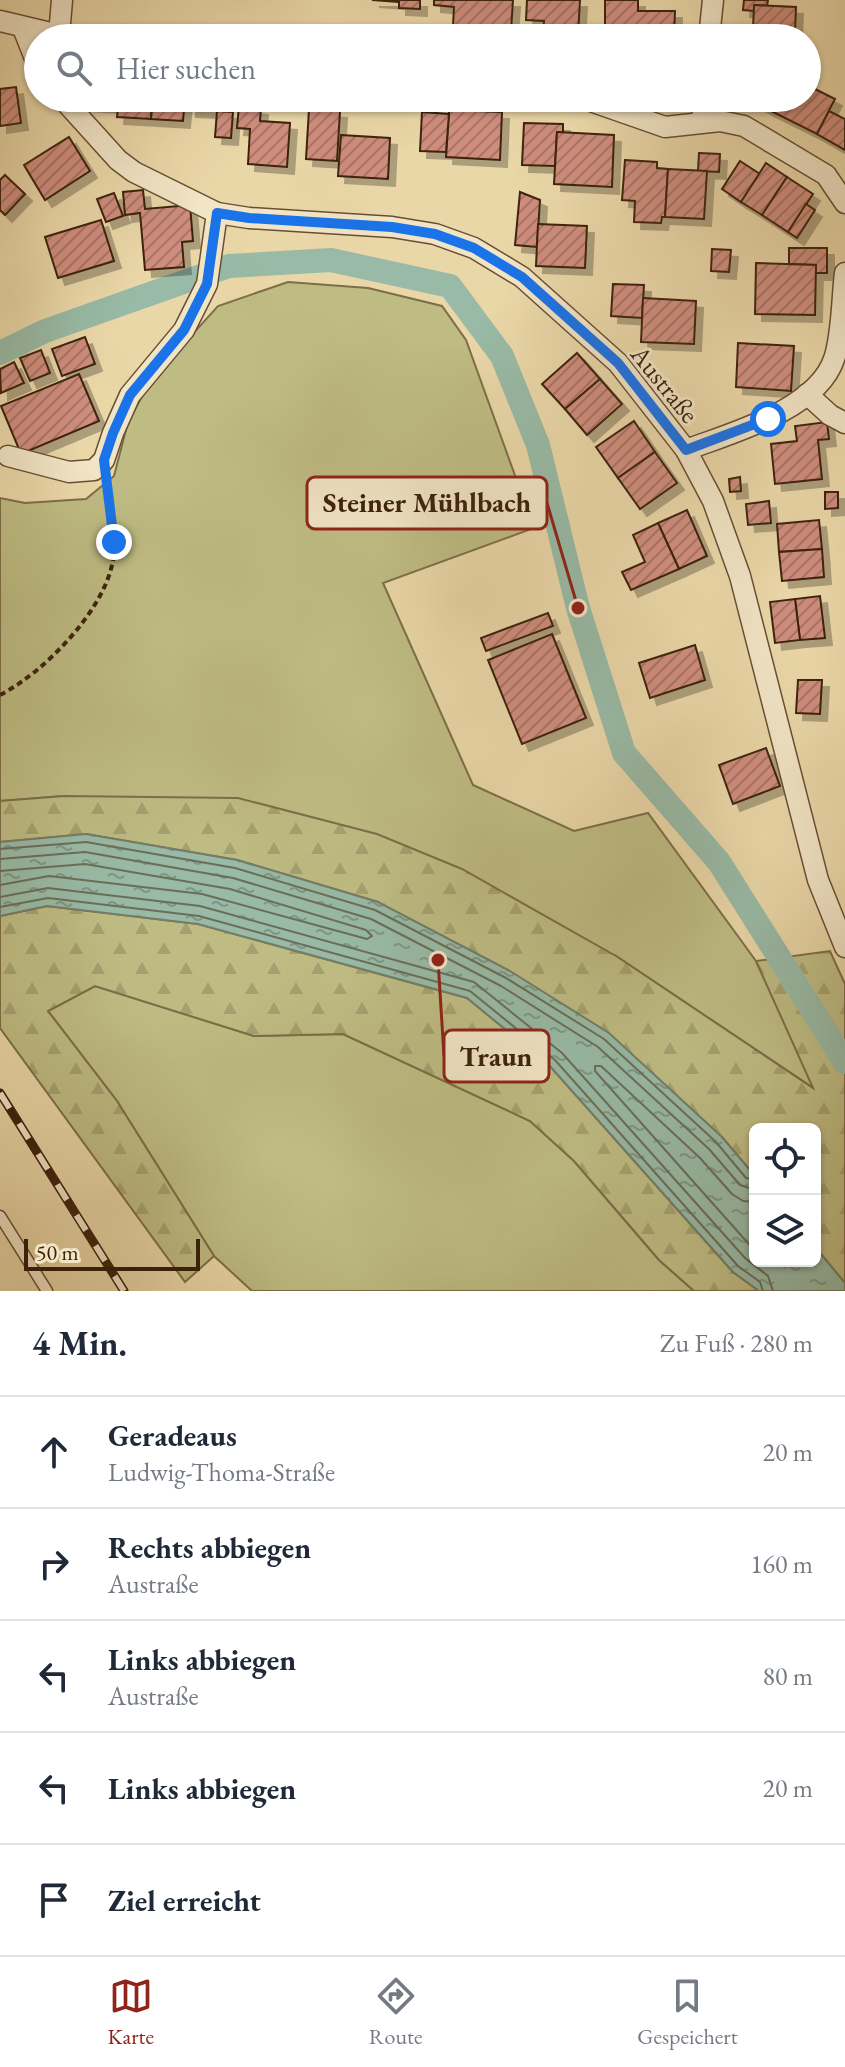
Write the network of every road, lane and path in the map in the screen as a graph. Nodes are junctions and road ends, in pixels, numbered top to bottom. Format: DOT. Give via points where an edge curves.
graph roads {
  1 [pos="62,0"];
  2 [pos="713,0"];
  3 [pos="0,21"];
  4 [pos="60,24"];
  5 [pos="710,24"];
  6 [pos="23,28"];
  7 [pos="75,112"];
  8 [pos="622,112"];
  9 [pos="703,112"];
  10 [pos="702,122"];
  11 [pos="845,203"];
  12 [pos="217,213"];
  13 [pos="845,273"];
  14 [pos="807,394"];
  15 [pos="845,423"];
  16 [pos="686,450"];
  17 [pos="8,456"];
  18 [pos="104,460"];
  19 [pos="0,695"];
  20 [pos="845,947"];
  21 [pos="0,1216"];
  22 [pos="47,1291"];
  1 -- 4 [label="street"];
  2 -- 5 [label="street"];
  3 -- 6 [label="street"];
  7 -- 12 [label="street, Austraße" via="134,172"];
  8 -- 10 [label="street" via="665,127"];
  9 -- 10 [label="street"];
  10 -- 11 [label="street" via="744,126 826,175"];
  12 -- 16 [label="street, Austraße" via="392,227 474,248 522,277 618,363"];
  12 -- 18 [label="street" via="207,284 184,330 130,395"];
  13 -- 14 [label="street" via="835,358"];
  14 -- 15 [label="street"];
  14 -- 16 [label="street" via="768,419"];
  16 -- 20 [label="street, Austraße" via="713,501 740,576 818,880"];
  17 -- 18 [label="street" via="69,472 94,470"];
  18 -- 19 [label="path" via="114,542 104,589 44,664"];
  21 -- 22 [label="lane"];
}
